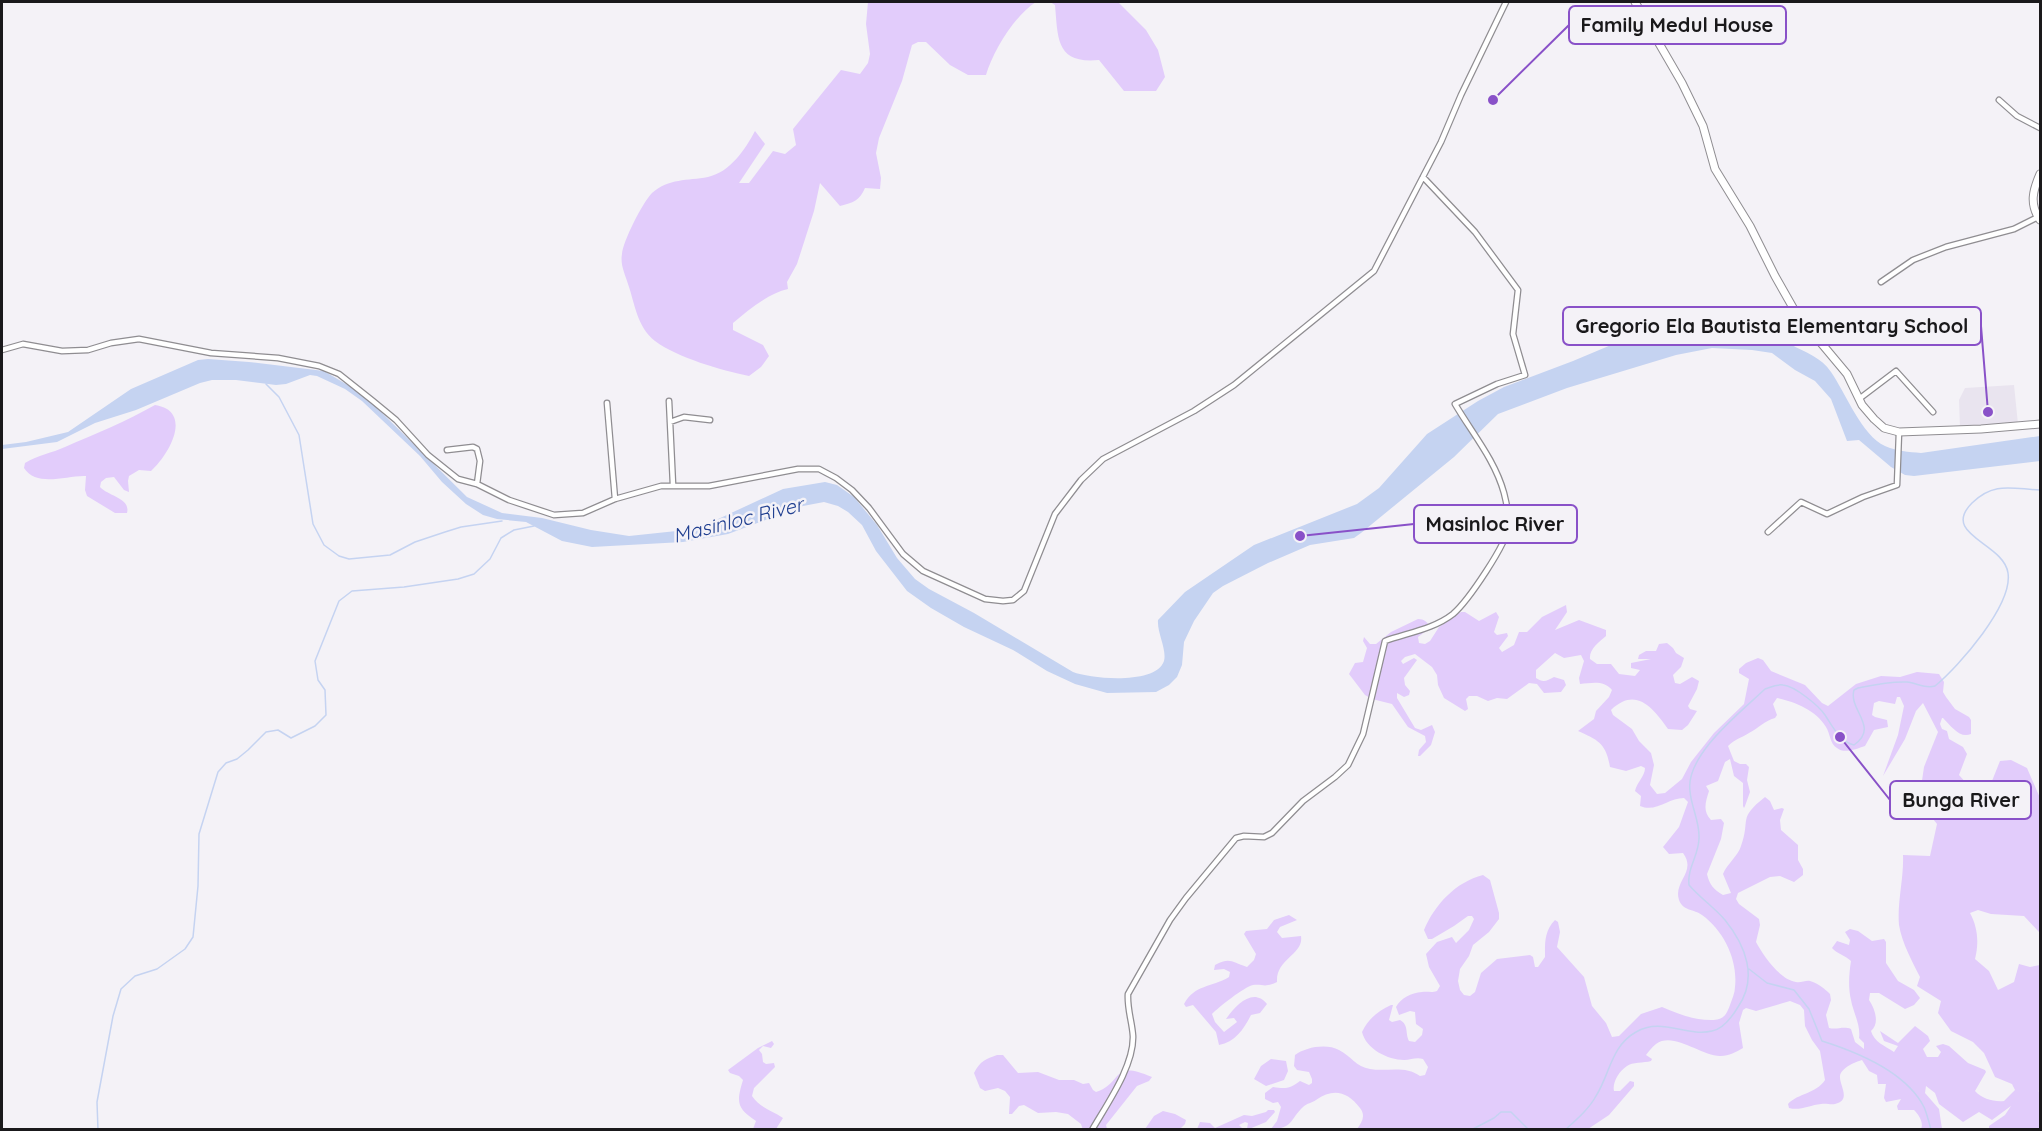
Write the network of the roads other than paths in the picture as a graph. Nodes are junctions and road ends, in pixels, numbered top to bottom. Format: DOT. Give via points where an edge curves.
graph roads {
  1 [pos="1506,2"];
  2 [pos="1635,2"];
  3 [pos="1999,100"];
  4 [pos="2040,128"];
  5 [pos="2040,174"];
  6 [pos="1423,177"];
  7 [pos="2039,218"];
  8 [pos="1881,282"];
  9 [pos="2,350"];
  10 [pos="1859,399"];
  11 [pos="669,401"];
  12 [pos="607,404"];
  13 [pos="1933,412"];
  14 [pos="710,420"];
  15 [pos="670,422"];
  16 [pos="2040,424"];
  17 [pos="1899,432"];
  18 [pos="447,450"];
  19 [pos="477,484"];
  20 [pos="673,485"];
  21 [pos="615,499"];
  22 [pos="1768,532"];
  23 [pos="1092,1130"];
  1 -- 6 [label="street"];
  2 -- 10 [label="street" via="1682,83 1702,126 1715,170 1796,313 1847,374"];
  3 -- 4 [label="street" via="2017,116"];
  5 -- 7 [label="street" via="2032,202"];
  6 -- 20 [label="street" via="1374,271 1234,385 1103,459 1081,480 1055,514 1024,591 1013,600 985,598 923,571 903,554 852,490 819,469 798,469 709,486"];
  6 -- 23 [label="street" via="1475,232 1518,290 1513,334 1525,375 1455,404 1494,469 1504,493 1509,525 1480,581 1453,614 1426,628 1385,641 1363,734 1348,765 1303,801 1272,833 1236,838 1170,920 1128,994 1132,1048"];
  7 -- 8 [label="street" via="1912,260"];
  9 -- 19 [label="street" via="23,344 62,351 88,350 139,339 320,366 339,374 373,400 450,474"];
  10 -- 13 [label="street" via="1896,371"];
  10 -- 17 [label="street" via="1884,428"];
  11 -- 15 [label="street"];
  12 -- 21 [label="street"];
  14 -- 15 [label="street" via="684,417"];
  15 -- 20 [label="street"];
  16 -- 17 [label="street"];
  17 -- 22 [label="street" via="1897,484 1827,514 1802,502"];
  18 -- 19 [label="street" via="477,450"];
  19 -- 21 [label="street" via="520,504 561,516 583,513"];
  20 -- 21 [label="street"];
}
